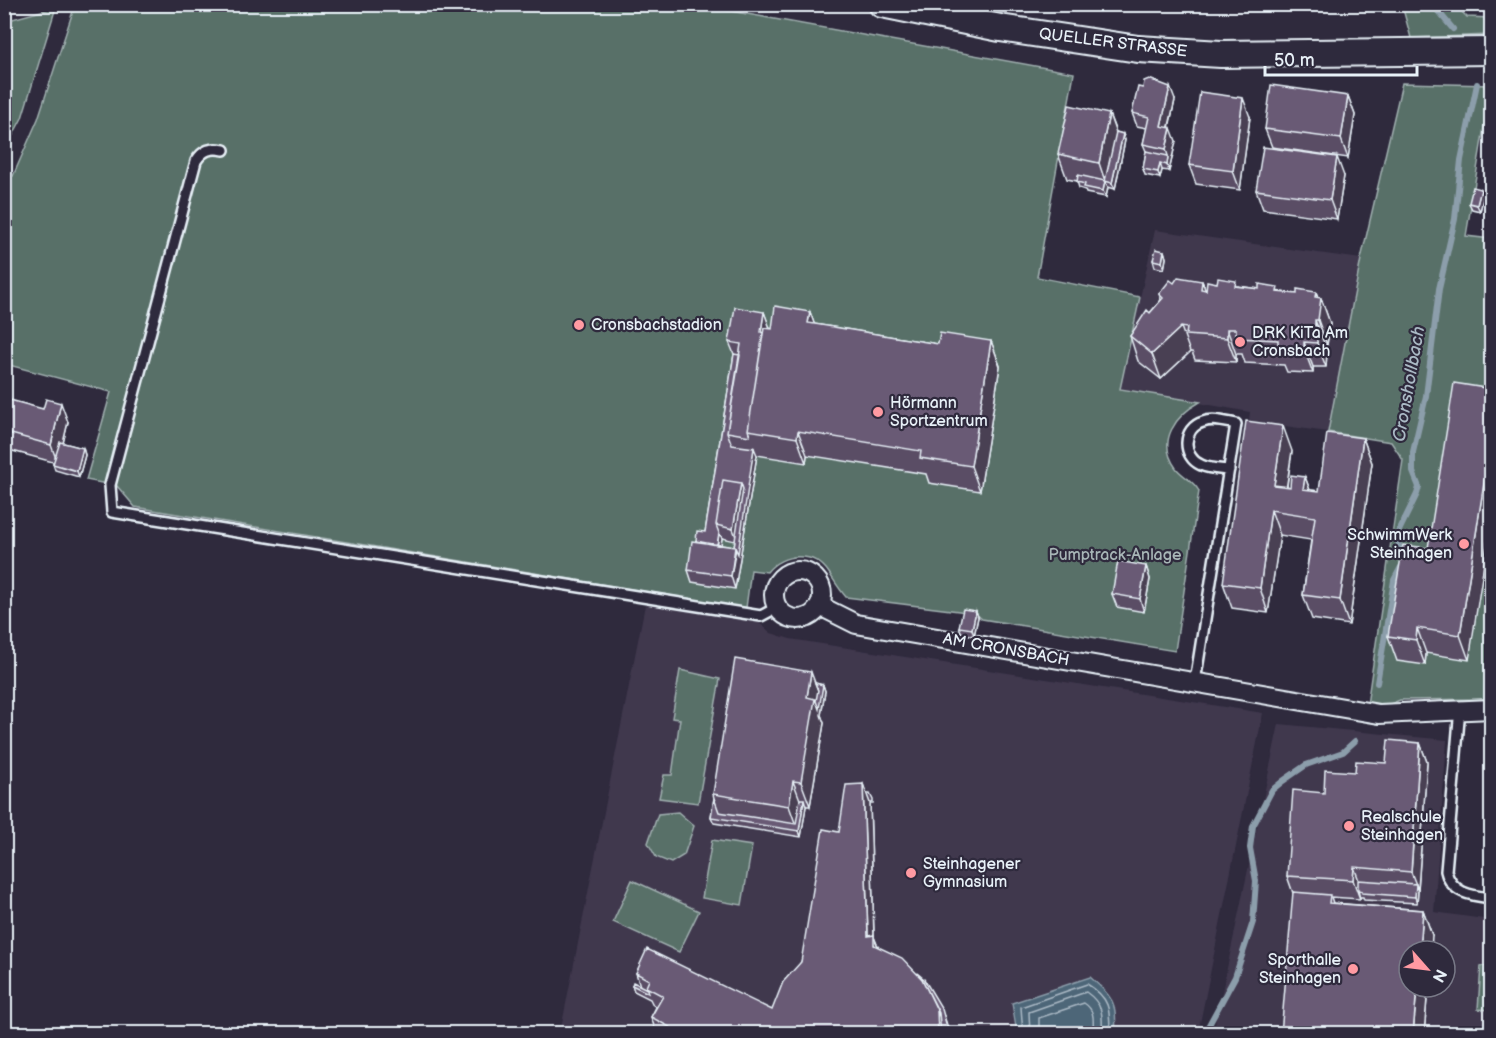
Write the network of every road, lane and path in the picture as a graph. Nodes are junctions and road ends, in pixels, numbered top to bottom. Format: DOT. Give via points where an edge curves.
graph roads {
  1 [pos="882,4"];
  2 [pos="1491,51"];
  3 [pos="224,150"];
  4 [pos="1229,470"];
  5 [pos="820,606"];
  6 [pos="776,608"];
  7 [pos="1195,682"];
  8 [pos="1460,708"];
  9 [pos="1491,708"];
  10 [pos="1491,898"];
  1 -- 2 [label="main road, QUELLER STRASSE" via="1000,28 1138,49 1221,54"];
  3 -- 6 [label="lane" via="211,148 196,161 110,485 112,512 761,616"];
  4 -- 4 [label="lane" via="1236,424 1212,420 1198,423 1186,441 1189,455 1200,465"];
  4 -- 7 [label="lane"];
  5 -- 6 [label="street" via="803,620 788,618"];
  5 -- 6 [label="street" via="823,598 819,583 800,571 785,574 775,585"];
  5 -- 7 [label="street, AM CRONSBACH" via="856,624"];
  7 -- 8 [label="street, AM CRONSBACH" via="1379,714"];
  8 -- 9 [label="street, AM CRONSBACH"];
  8 -- 10 [label="lane" via="1446,871 1448,881 1467,896"];
}
